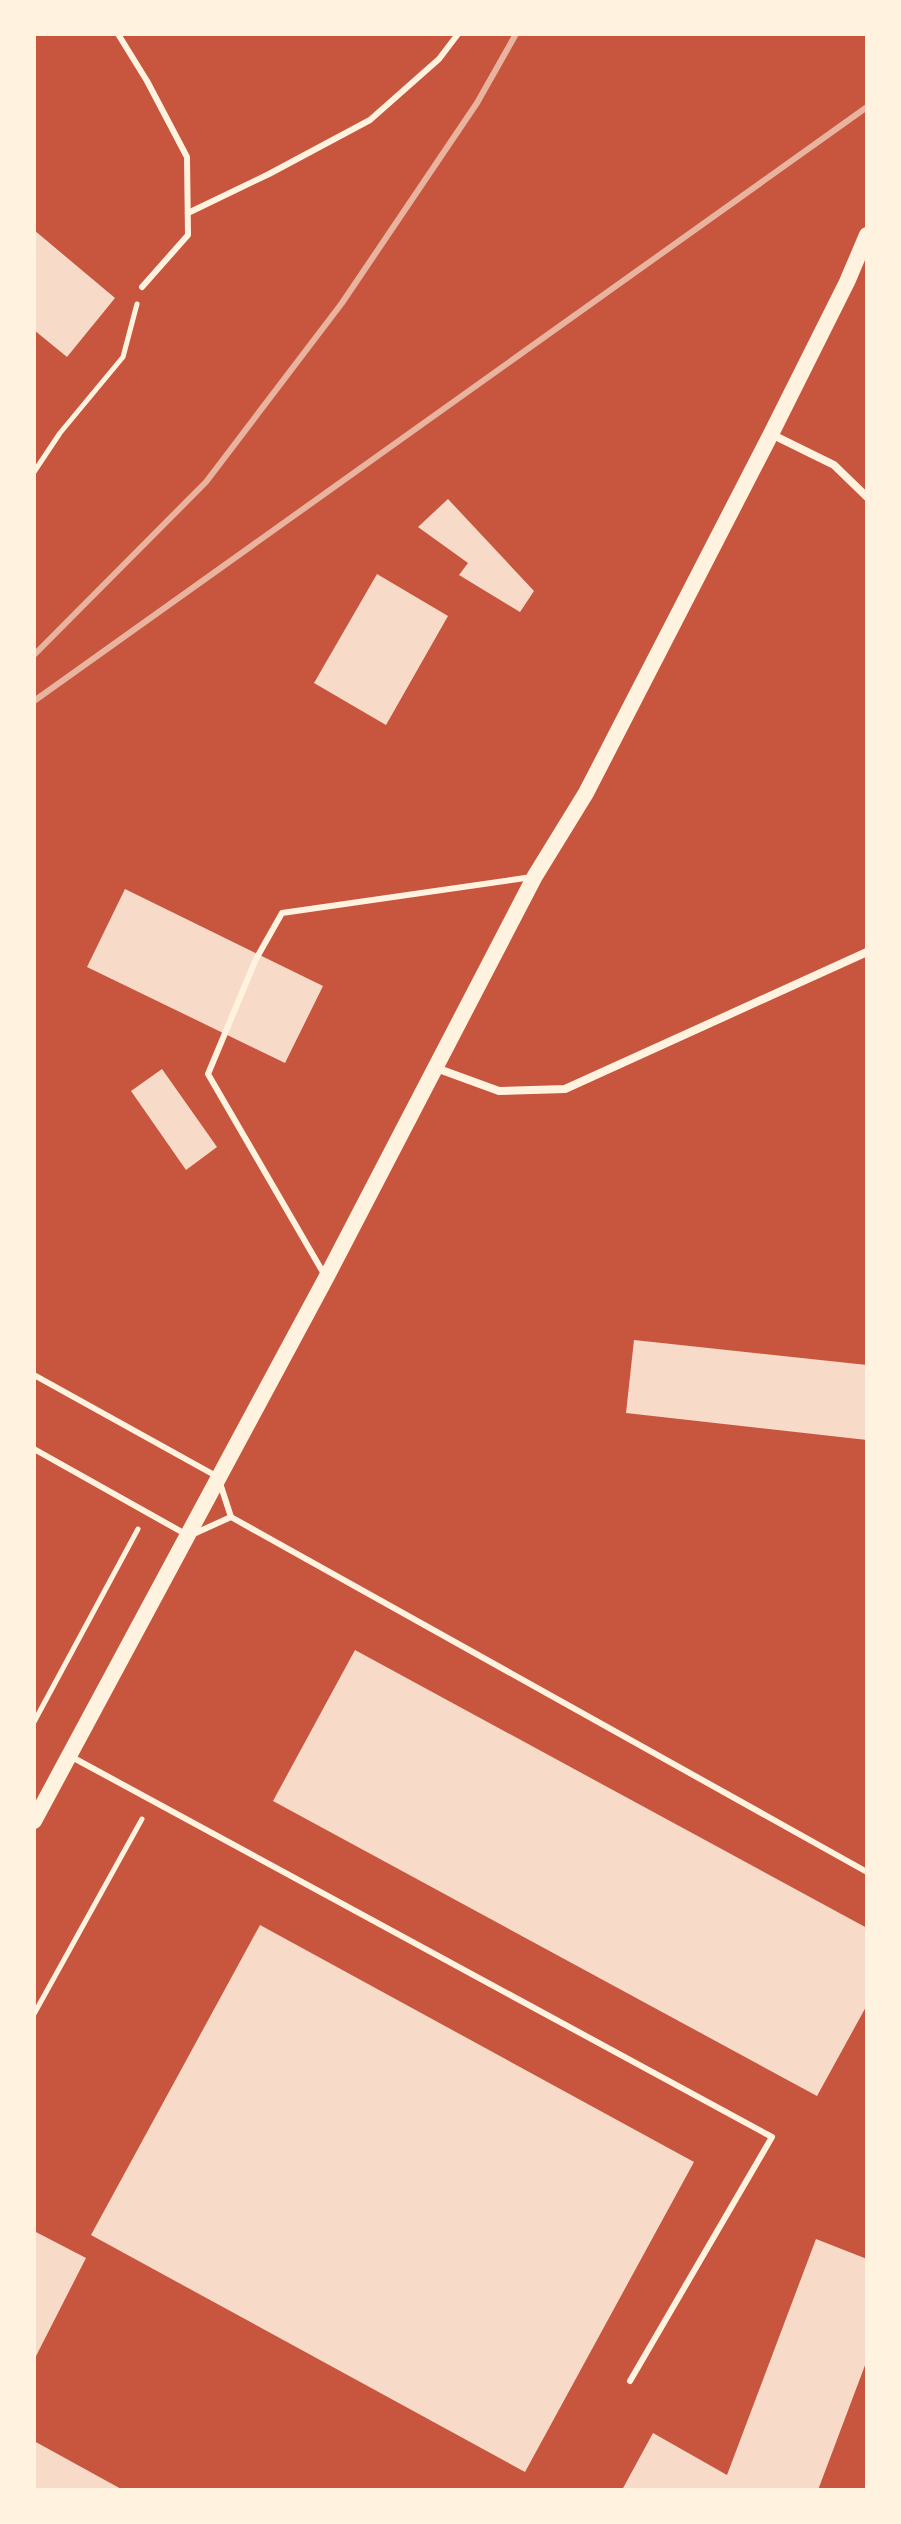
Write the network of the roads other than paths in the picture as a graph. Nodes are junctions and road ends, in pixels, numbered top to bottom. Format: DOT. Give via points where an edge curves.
graph roads {
  1 [pos="118,34"];
  2 [pos="458,34"];
  3 [pos="188,213"];
  4 [pos="867,235"];
  5 [pos="867,247"];
  6 [pos="847,282"];
  7 [pos="142,287"];
  8 [pos="771,434"];
  9 [pos="867,497"];
  10 [pos="535,876"];
  11 [pos="867,952"];
  12 [pos="436,1068"];
  13 [pos="326,1278"];
  14 [pos="34,1375"];
  15 [pos="34,1449"];
  16 [pos="218,1477"];
  17 [pos="231,1517"];
  18 [pos="189,1536"];
  19 [pos="68,1755"];
  20 [pos="34,1821"];
  21 [pos="867,1872"];
  22 [pos="630,2381"];
  1 -- 3 [label="lane" via="187,157"];
  2 -- 3 [label="lane" via="439,59 370,120"];
  3 -- 7 [label="lane" via="188,235"];
  4 -- 6 [label="main road"];
  5 -- 6 [label="main road"];
  6 -- 8 [label="main road"];
  8 -- 9 [label="street" via="834,465"];
  8 -- 10 [label="main road" via="586,793"];
  10 -- 12 [label="main road"];
  10 -- 13 [label="lane" via="282,913 256,959 208,1074"];
  11 -- 12 [label="street" via="565,1089 499,1091"];
  12 -- 13 [label="main road"];
  13 -- 16 [label="main road"];
  14 -- 16 [label="lane"];
  15 -- 18 [label="lane"];
  16 -- 17 [label="lane"];
  16 -- 18 [label="main road"];
  17 -- 18 [label="lane"];
  17 -- 21 [label="lane"];
  18 -- 19 [label="main road"];
  19 -- 20 [label="main road"];
  19 -- 22 [label="lane" via="772,2137"];
}
